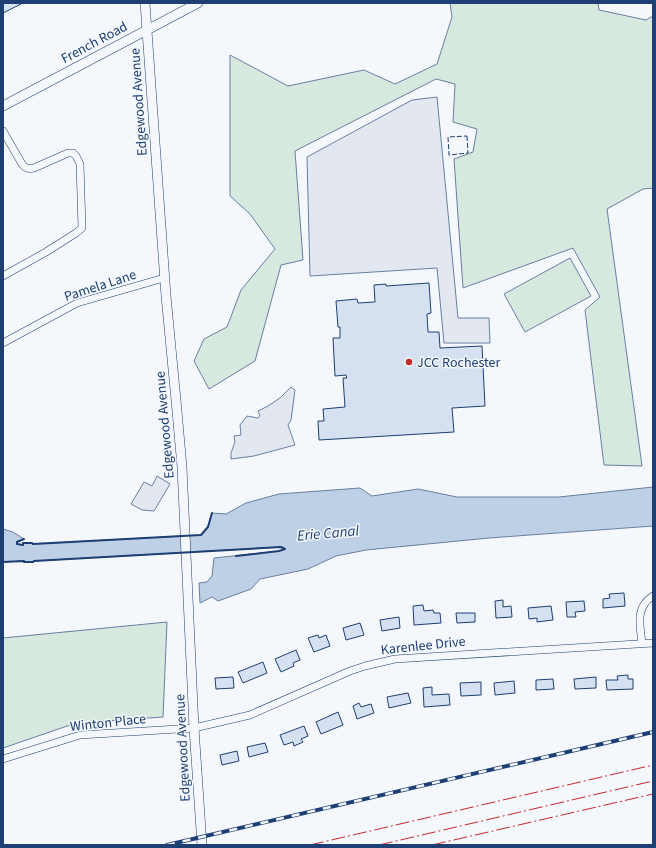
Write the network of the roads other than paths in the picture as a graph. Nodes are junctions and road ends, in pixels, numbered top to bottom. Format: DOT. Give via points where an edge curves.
graph roads {
  1 [pos="145,3"];
  2 [pos="198,3"];
  3 [pos="147,30"];
  4 [pos="3,106"];
  5 [pos="3,131"];
  6 [pos="3,276"];
  7 [pos="164,278"];
  8 [pos="3,343"];
  9 [pos="653,596"];
  10 [pos="653,642"];
  11 [pos="642,643"];
  12 [pos="194,728"];
  13 [pos="3,759"];
  14 [pos="202,845"];
  1 -- 3 [label="street, Edgewood Avenue"];
  2 -- 3 [label="street, French Road"];
  3 -- 4 [label="street, French Road"];
  3 -- 7 [label="street, Edgewood Avenue"];
  5 -- 6 [label="street" via="25,168 34,168 68,153 76,156 80,164 82,228"];
  7 -- 8 [label="street, Pamela Lane" via="77,303"];
  7 -- 12 [label="street, Edgewood Avenue" via="182,467"];
  9 -- 11 [label="street" via="642,608"];
  10 -- 11 [label="street, Karenlee Drive"];
  11 -- 12 [label="street, Karenlee Drive" via="395,659 365,666 250,715"];
  12 -- 13 [label="street, Winton Place" via="80,735"];
  12 -- 14 [label="street, Edgewood Avenue"];
}
